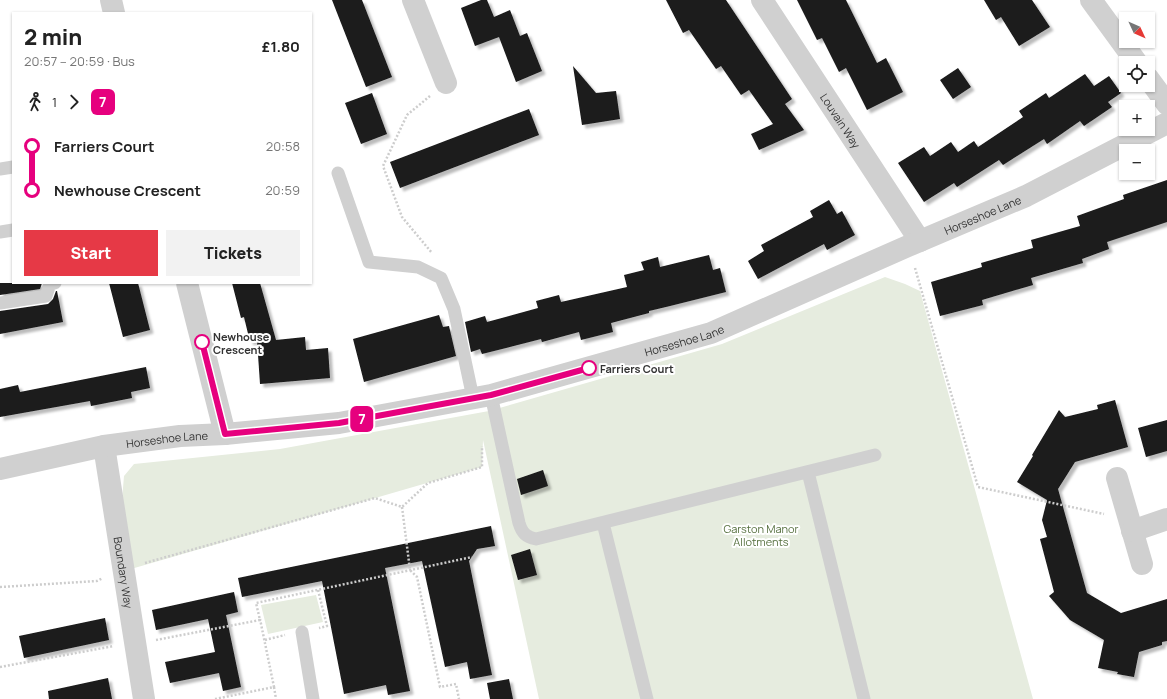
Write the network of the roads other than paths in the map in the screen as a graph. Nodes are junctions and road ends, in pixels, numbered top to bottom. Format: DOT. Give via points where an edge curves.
graph roads {
  1 [pos="111,0"];
  2 [pos="413,0"];
  3 [pos="762,0"];
  4 [pos="1091,0"];
  5 [pos="114,12"];
  6 [pos="1132,56"];
  7 [pos="446,83"];
  8 [pos="1155,88"];
  9 [pos="1167,104"];
  10 [pos="1167,123"];
  11 [pos="12,167"];
  12 [pos="0,169"];
  13 [pos="338,174"];
  14 [pos="12,230"];
  15 [pos="0,232"];
  16 [pos="914,244"];
  17 [pos="51,284"];
  18 [pos="187,284"];
  19 [pos="0,303"];
  20 [pos="482,396"];
  21 [pos="225,434"];
  22 [pos="104,446"];
  23 [pos="874,455"];
  24 [pos="0,469"];
  25 [pos="808,472"];
  26 [pos="1116,478"];
  27 [pos="1167,519"];
  28 [pos="603,523"];
  29 [pos="1130,523"];
  30 [pos="1142,564"];
  31 [pos="302,632"];
  32 [pos="144,699"];
  33 [pos="313,699"];
  34 [pos="647,699"];
  35 [pos="864,699"];
  1 -- 5 [label="street"];
  2 -- 7 [label="street"];
  3 -- 16 [label="street, Louvain Way"];
  4 -- 6 [label="street"];
  8 -- 9 [label="street"];
  10 -- 16 [label="street, Horseshoe Lane" via="1026,196"];
  11 -- 12 [label="lane"];
  13 -- 20 [label="lane" via="369,262 418,267 441,278"];
  14 -- 15 [label="lane"];
  16 -- 20 [label="street, Horseshoe Lane" via="712,333"];
  17 -- 19 [label="lane" via="46,296"];
  18 -- 21 [label="street"];
  20 -- 21 [label="street, Horseshoe Lane" via="339,423"];
  20 -- 28 [label="lane" via="498,431 521,531 527,537 536,539"];
  21 -- 22 [label="street, Horseshoe Lane" via="180,436"];
  22 -- 24 [label="street, Horseshoe Lane"];
  22 -- 32 [label="street, Boundary Way"];
  23 -- 25 [label="lane"];
  25 -- 28 [label="lane"];
  25 -- 35 [label="lane"];
  26 -- 29 [label="street"];
  27 -- 29 [label="street"];
  28 -- 34 [label="lane"];
  29 -- 30 [label="street"];
  31 -- 33 [label="lane"];
}
